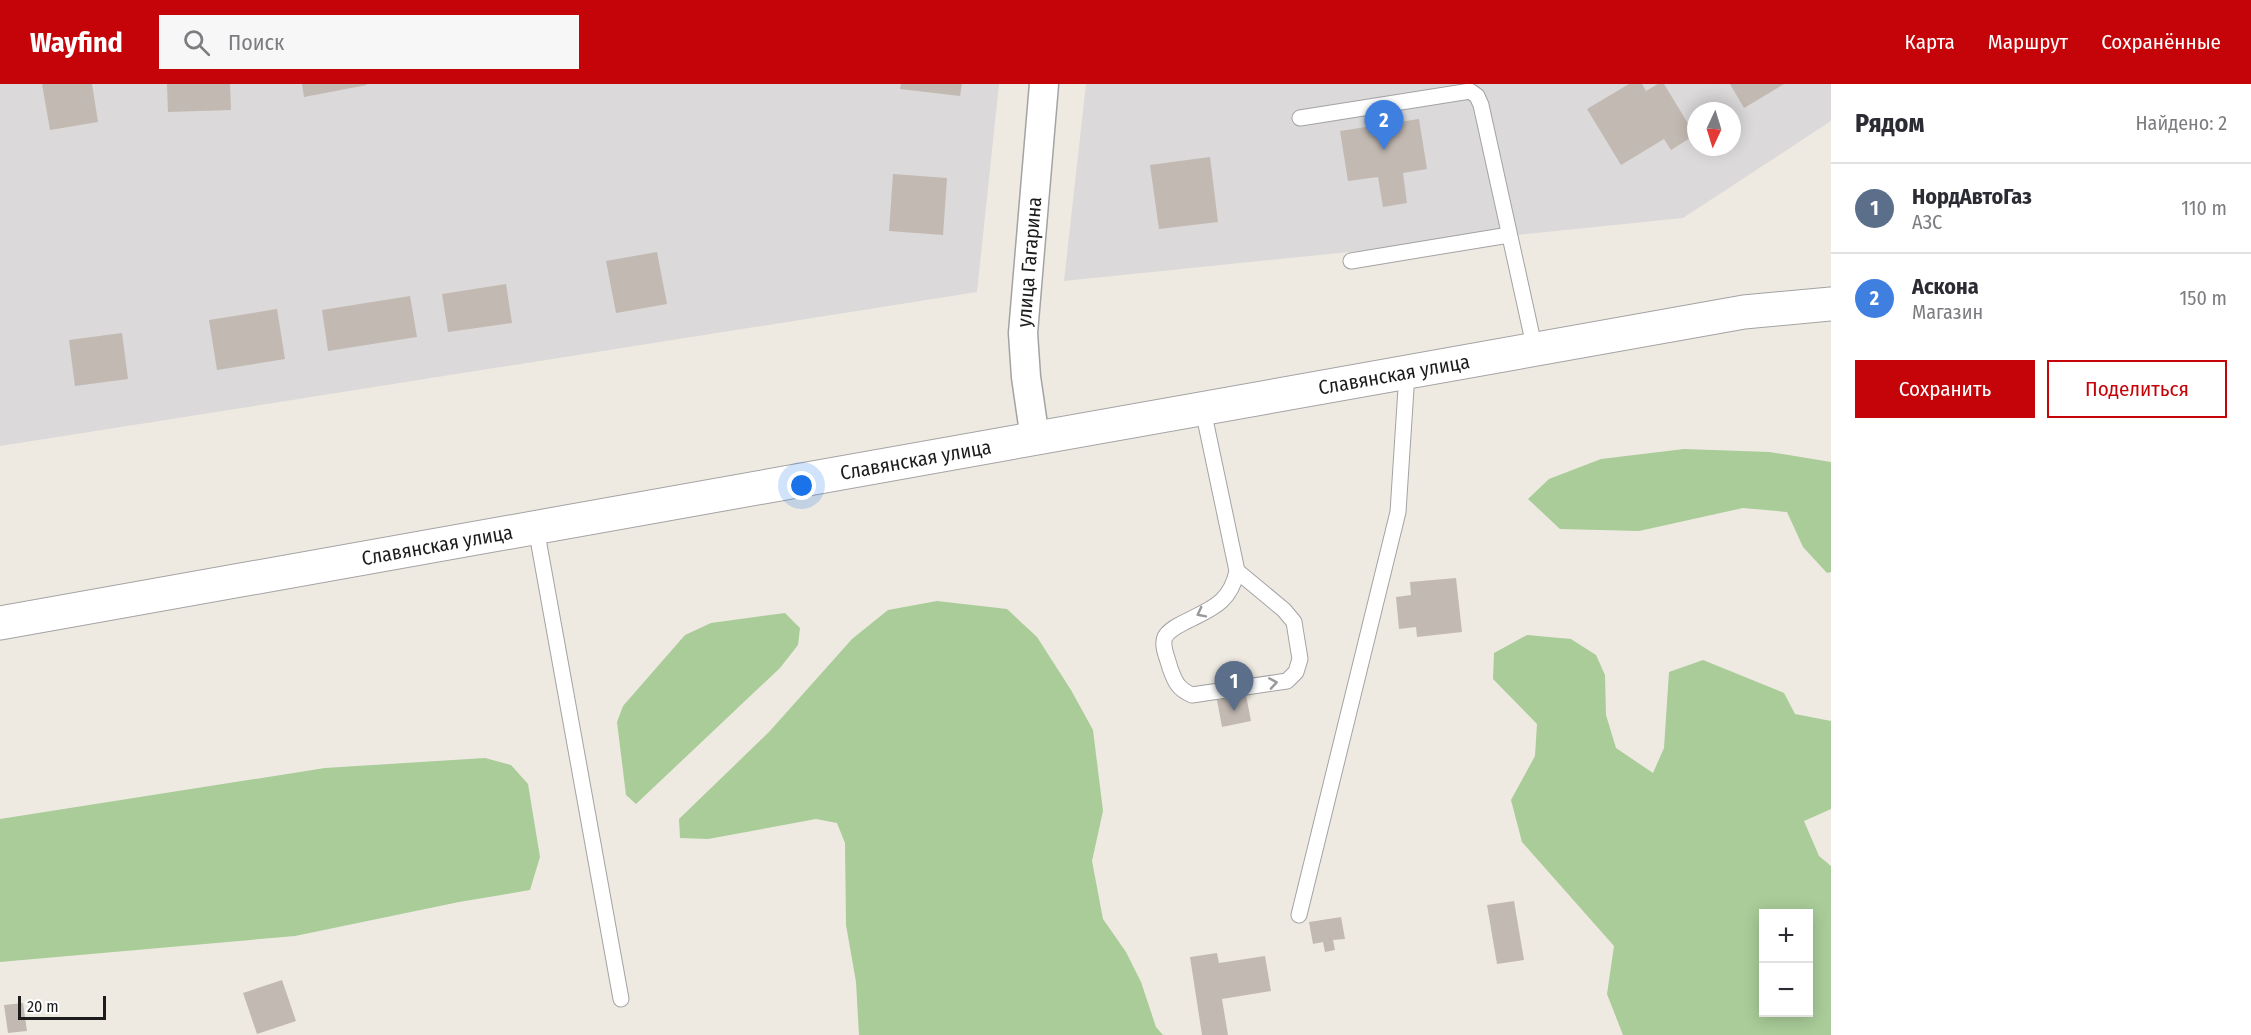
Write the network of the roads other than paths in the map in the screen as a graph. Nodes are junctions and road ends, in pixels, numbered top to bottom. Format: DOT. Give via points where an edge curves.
graph roads {
  1 [pos="1044,84"];
  2 [pos="1300,118"];
  3 [pos="1509,235"];
  4 [pos="1351,261"];
  5 [pos="1831,304"];
  6 [pos="1535,350"];
  7 [pos="1407,373"];
  8 [pos="1203,410"];
  9 [pos="1035,439"];
  10 [pos="536,528"];
  11 [pos="1236,571"];
  12 [pos="0,623"];
  13 [pos="1299,915"];
  14 [pos="621,999"];
  1 -- 9 [label="street, улица Гагарина" via="1023,333"];
  2 -- 3 [label="lane" via="1470,91 1480,105"];
  3 -- 4 [label="lane"];
  3 -- 6 [label="lane"];
  5 -- 6 [label="street, Славянская улица" via="1744,312"];
  6 -- 7 [label="street, Славянская улица"];
  7 -- 8 [label="street, Славянская улица"];
  7 -- 13 [label="lane" via="1398,512"];
  8 -- 9 [label="street, Славянская улица"];
  8 -- 11 [label="lane"];
  9 -- 10 [label="street, Славянская улица"];
  10 -- 12 [label="street, Славянская улица"];
  10 -- 14 [label="lane"];
  11 -- 11 [label="lane, one-way" via="1234,585 1218,605 1174,628 1165,638 1164,649 1174,681 1192,695 1287,681 1296,672 1300,659 1294,622"];
}
